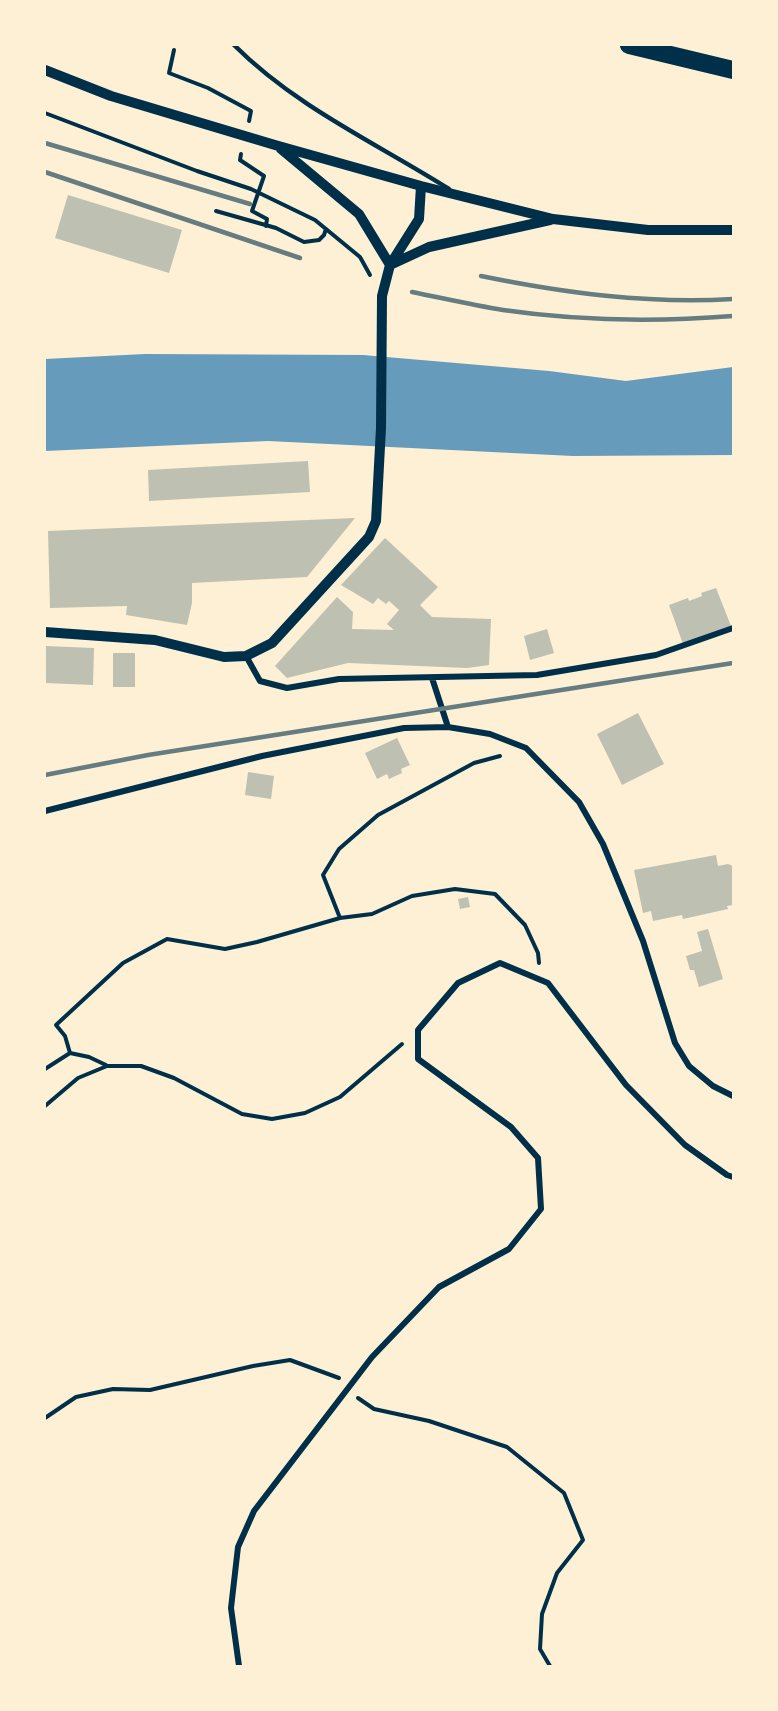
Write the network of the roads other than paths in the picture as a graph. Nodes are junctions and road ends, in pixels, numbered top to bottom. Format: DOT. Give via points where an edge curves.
graph roads {
  1 [pos="234,45"];
  2 [pos="629,45"];
  3 [pos="45,70"];
  4 [pos="733,70"];
  5 [pos="275,145"];
  6 [pos="421,186"];
  7 [pos="459,195"];
  8 [pos="553,219"];
  9 [pos="733,230"];
  10 [pos="390,265"];
  11 [pos="733,628"];
  12 [pos="45,633"];
  13 [pos="246,656"];
  14 [pos="432,678"];
  15 [pos="448,727"];
  16 [pos="45,811"];
  17 [pos="733,1096"];
  18 [pos="733,1177"];
  19 [pos="239,1666"];
  1 -- 7 [label="lane" via="298,99"];
  2 -- 4 [label="highway"];
  3 -- 5 [label="street" via="111,96"];
  5 -- 6 [label="street"];
  5 -- 10 [label="street" via="359,213"];
  6 -- 7 [label="street"];
  6 -- 10 [label="street" via="419,219"];
  7 -- 8 [label="street"];
  8 -- 9 [label="street" via="648,230"];
  8 -- 10 [label="street" via="429,248"];
  10 -- 13 [label="street" via="382,296 376,521 369,537 272,643"];
  11 -- 14 [label="street" via="656,656 537,675"];
  12 -- 13 [label="street" via="156,640 224,657"];
  13 -- 14 [label="street" via="260,681 287,688 339,679"];
  14 -- 15 [label="street"];
  15 -- 16 [label="street" via="404,728 262,756"];
  15 -- 17 [label="street" via="490,734 526,748 579,802 603,844 643,941 675,1043 689,1066 713,1086"];
  18 -- 19 [label="street" via="685,1145 626,1085 548,983 500,963 458,983 418,1030 418,1059 511,1127 538,1158 541,1209 509,1250 439,1287 372,1357 255,1511 238,1547 231,1608"];
}
